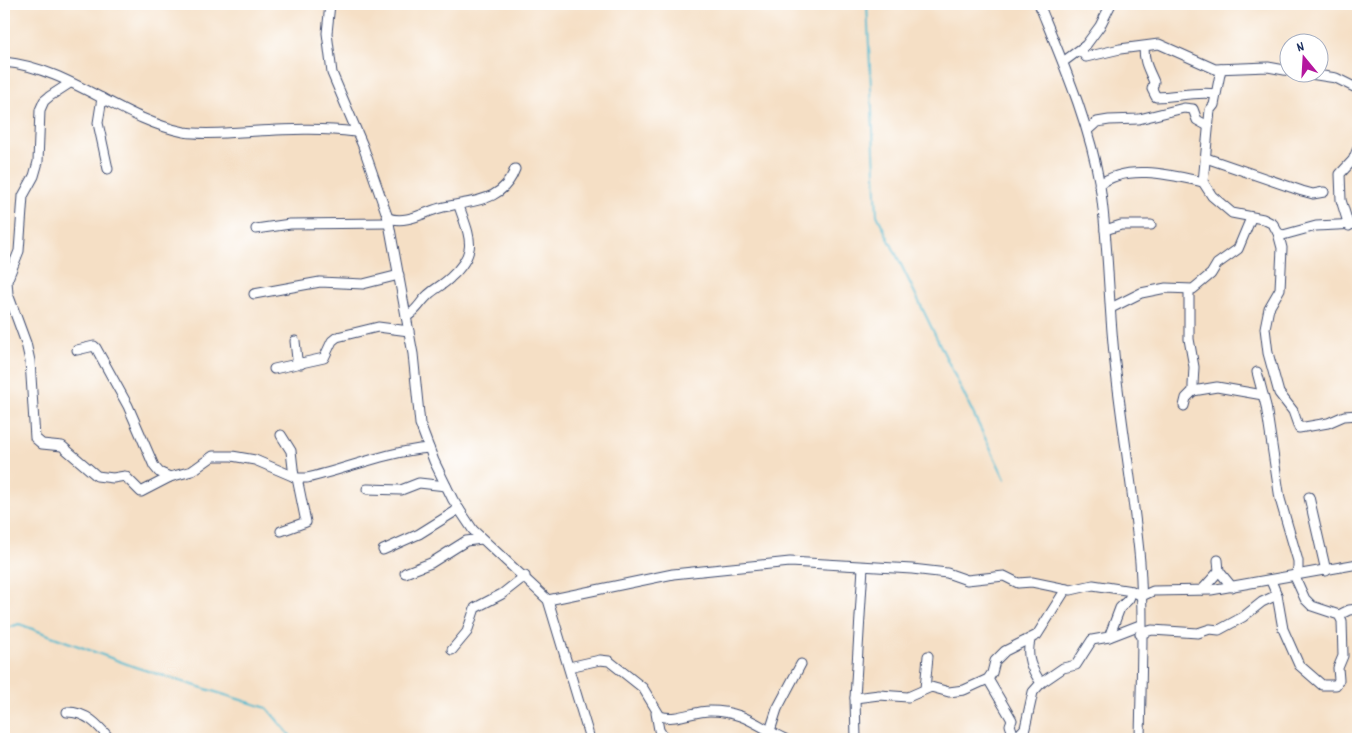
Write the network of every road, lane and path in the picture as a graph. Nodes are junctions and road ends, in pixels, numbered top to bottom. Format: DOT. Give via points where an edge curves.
graph roads {
  1 [pos="330,4"];
  2 [pos="1039,4"];
  3 [pos="1110,4"];
  4 [pos="1192,4"];
  5 [pos="1205,4"];
  6 [pos="1144,47"];
  7 [pos="1080,51"];
  8 [pos="4,62"];
  9 [pos="1063,62"];
  10 [pos="1222,69"];
  11 [pos="1280,69"];
  12 [pos="1330,77"];
  13 [pos="70,83"];
  14 [pos="1358,88"];
  15 [pos="1215,94"];
  16 [pos="1185,96"];
  17 [pos="102,98"];
  18 [pos="1186,108"];
  19 [pos="1208,126"];
  20 [pos="1088,130"];
  21 [pos="355,132"];
  22 [pos="1358,148"];
  23 [pos="1206,158"];
  24 [pos="108,169"];
  25 [pos="515,169"];
  26 [pos="1203,182"];
  27 [pos="1099,185"];
  28 [pos="1324,192"];
  29 [pos="1341,200"];
  30 [pos="458,206"];
  31 [pos="1251,218"];
  32 [pos="388,220"];
  33 [pos="405,221"];
  34 [pos="1151,224"];
  35 [pos="1334,224"];
  36 [pos="1358,224"];
  37 [pos="1349,226"];
  38 [pos="256,230"];
  39 [pos="1105,230"];
  40 [pos="1278,233"];
  41 [pos="393,240"];
  42 [pos="399,276"];
  43 [pos="1189,290"];
  44 [pos="254,294"];
  45 [pos="1111,308"];
  46 [pos="406,317"];
  47 [pos="409,331"];
  48 [pos="295,341"];
  49 [pos="77,350"];
  50 [pos="301,364"];
  51 [pos="274,370"];
  52 [pos="1257,372"];
  53 [pos="1192,391"];
  54 [pos="1263,395"];
  55 [pos="1184,406"];
  56 [pos="1358,415"];
  57 [pos="281,435"];
  58 [pos="429,448"];
  59 [pos="170,477"];
  60 [pos="296,477"];
  61 [pos="446,486"];
  62 [pos="367,489"];
  63 [pos="1309,497"];
  64 [pos="459,509"];
  65 [pos="281,531"];
  66 [pos="482,539"];
  67 [pos="383,550"];
  68 [pos="1218,560"];
  69 [pos="1358,564"];
  70 [pos="863,567"];
  71 [pos="1219,571"];
  72 [pos="1326,571"];
  73 [pos="405,574"];
  74 [pos="525,576"];
  75 [pos="1295,577"];
  76 [pos="1271,581"];
  77 [pos="1232,587"];
  78 [pos="1066,589"];
  79 [pos="1202,590"];
  80 [pos="1132,591"];
  81 [pos="1278,595"];
  82 [pos="1142,596"];
  83 [pos="548,600"];
  84 [pos="1358,609"];
  85 [pos="1340,615"];
  86 [pos="1140,630"];
  87 [pos="1109,637"];
  88 [pos="1030,640"];
  89 [pos="452,650"];
  90 [pos="928,656"];
  91 [pos="802,664"];
  92 [pos="569,667"];
  93 [pos="988,679"];
  94 [pos="1041,683"];
  95 [pos="925,689"];
  96 [pos="855,698"];
  97 [pos="67,712"];
  98 [pos="656,713"];
  99 [pos="770,731"];
  100 [pos="110,739"];
  101 [pos="590,739"];
  102 [pos="666,739"];
  103 [pos="785,739"];
  104 [pos="856,739"];
  105 [pos="1015,739"];
  106 [pos="1140,739"];
  1 -- 21 [label="street" via="327,32 332,72"];
  2 -- 9 [label="street"];
  3 -- 7 [label="street" via="1100,26"];
  4 -- 5 [label="street"];
  6 -- 7 [label="street" via="1120,49 1094,57 1086,57"];
  6 -- 10 [label="street" via="1159,44 1197,62"];
  6 -- 16 [label="street" via="1148,73 1154,82 1153,94 1156,97"];
  7 -- 9 [label="street"];
  8 -- 13 [label="street" via="29,66"];
  9 -- 20 [label="street"];
  10 -- 11 [label="street"];
  10 -- 15 [label="street"];
  12 -- 14 [label="street"];
  13 -- 17 [label="street"];
  13 -- 59 [label="street" via="44,101 40,110 38,162 24,196 19,251 7,281 8,294 30,361 35,438 42,444 62,446 97,476 125,476 141,492"];
  15 -- 16 [label="street" via="1202,92"];
  15 -- 19 [label="street"];
  16 -- 18 [label="street"];
  17 -- 21 [label="street" via="164,127 186,132 306,128"];
  17 -- 24 [label="street" via="98,123"];
  18 -- 19 [label="street" via="1193,109 1197,120"];
  18 -- 20 [label="street" via="1139,120 1097,122"];
  19 -- 23 [label="street"];
  20 -- 27 [label="street"];
  21 -- 32 [label="street" via="363,146"];
  22 -- 29 [label="street" via="1353,160 1340,174"];
  23 -- 26 [label="street"];
  23 -- 28 [label="street" via="1272,183 1313,194"];
  25 -- 30 [label="street" via="508,185 498,192"];
  26 -- 27 [label="street" via="1130,172 1110,176"];
  26 -- 31 [label="street" via="1212,196 1232,214"];
  27 -- 39 [label="street"];
  29 -- 35 [label="street"];
  29 -- 37 [label="street"];
  30 -- 33 [label="street" via="438,209"];
  30 -- 46 [label="street" via="470,240 470,250 450,278 427,295"];
  31 -- 40 [label="street" via="1273,224"];
  31 -- 43 [label="street" via="1238,249"];
  32 -- 33 [label="street"];
  32 -- 38 [label="street" via="290,224"];
  32 -- 41 [label="street"];
  33 -- 41 [label="street"];
  34 -- 39 [label="street" via="1120,225"];
  35 -- 37 [label="street"];
  35 -- 40 [label="street" via="1283,235"];
  36 -- 37 [label="street"];
  39 -- 45 [label="street"];
  40 -- 56 [label="street" via="1282,248 1280,289 1270,308 1265,328 1279,394 1293,411 1299,428"];
  41 -- 42 [label="street"];
  42 -- 44 [label="street" via="363,284 320,282"];
  42 -- 46 [label="street"];
  43 -- 45 [label="street" via="1166,288 1141,293"];
  43 -- 53 [label="street" via="1189,339 1194,367"];
  45 -- 82 [label="street"];
  46 -- 47 [label="street"];
  47 -- 50 [label="street" via="378,327 337,337 324,358"];
  47 -- 58 [label="street" via="420,424"];
  48 -- 50 [label="street" via="296,356"];
  49 -- 59 [label="street" via="96,348 121,392 154,466"];
  50 -- 51 [label="street"];
  52 -- 54 [label="street"];
  53 -- 54 [label="street" via="1217,387"];
  53 -- 55 [label="street"];
  54 -- 75 [label="street" via="1280,498 1298,561"];
  57 -- 60 [label="street" via="291,451"];
  58 -- 60 [label="street" via="402,450 318,475"];
  58 -- 61 [label="street"];
  59 -- 60 [label="street" via="192,470 213,456 255,460"];
  60 -- 65 [label="street" via="306,522"];
  61 -- 62 [label="street" via="419,483 401,490"];
  61 -- 64 [label="street"];
  63 -- 72 [label="street"];
  64 -- 66 [label="street"];
  64 -- 67 [label="street" via="420,534"];
  66 -- 73 [label="street" via="466,541 436,561"];
  66 -- 74 [label="street"];
  68 -- 71 [label="street"];
  69 -- 72 [label="street"];
  70 -- 78 [label="street" via="938,572 967,580 1004,576 1018,583 1032,582"];
  70 -- 83 [label="street" via="790,562 728,567 627,582"];
  70 -- 96 [label="street"];
  71 -- 77 [label="street"];
  71 -- 79 [label="street"];
  72 -- 75 [label="street"];
  74 -- 83 [label="street"];
  74 -- 89 [label="street" via="502,594 475,608 467,632"];
  75 -- 76 [label="street"];
  75 -- 85 [label="street" via="1298,588 1312,606"];
  76 -- 77 [label="street"];
  76 -- 81 [label="street"];
  77 -- 79 [label="street"];
  78 -- 80 [label="street" via="1093,585"];
  78 -- 88 [label="street" via="1037,635"];
  79 -- 82 [label="street" via="1153,592"];
  80 -- 82 [label="street"];
  80 -- 87 [label="street" via="1120,608"];
  81 -- 85 [label="street" via="1280,620 1299,664 1322,685 1336,685 1339,680 1338,668 1343,656"];
  81 -- 86 [label="street" via="1219,630 1198,633"];
  82 -- 86 [label="street"];
  83 -- 92 [label="street"];
  84 -- 85 [label="street"];
  86 -- 87 [label="street"];
  86 -- 106 [label="street"];
  87 -- 94 [label="street" via="1092,640 1076,665 1063,668"];
  88 -- 93 [label="street" via="1005,651 996,661"];
  88 -- 94 [label="street" via="1029,662"];
  90 -- 95 [label="street"];
  91 -- 99 [label="street" via="777,709"];
  92 -- 98 [label="street" via="609,661 643,688"];
  92 -- 101 [label="street"];
  93 -- 95 [label="street" via="964,690"];
  93 -- 105 [label="street" via="1012,720 1010,725"];
  94 -- 105 [label="street" via="1033,692 1025,728"];
  95 -- 96 [label="street" via="908,697 879,695"];
  96 -- 104 [label="street"];
  97 -- 100 [label="street" via="78,712 93,721"];
  98 -- 99 [label="street" via="666,718 720,711 738,714"];
  98 -- 102 [label="street" via="659,730"];
  99 -- 103 [label="street"];
}
